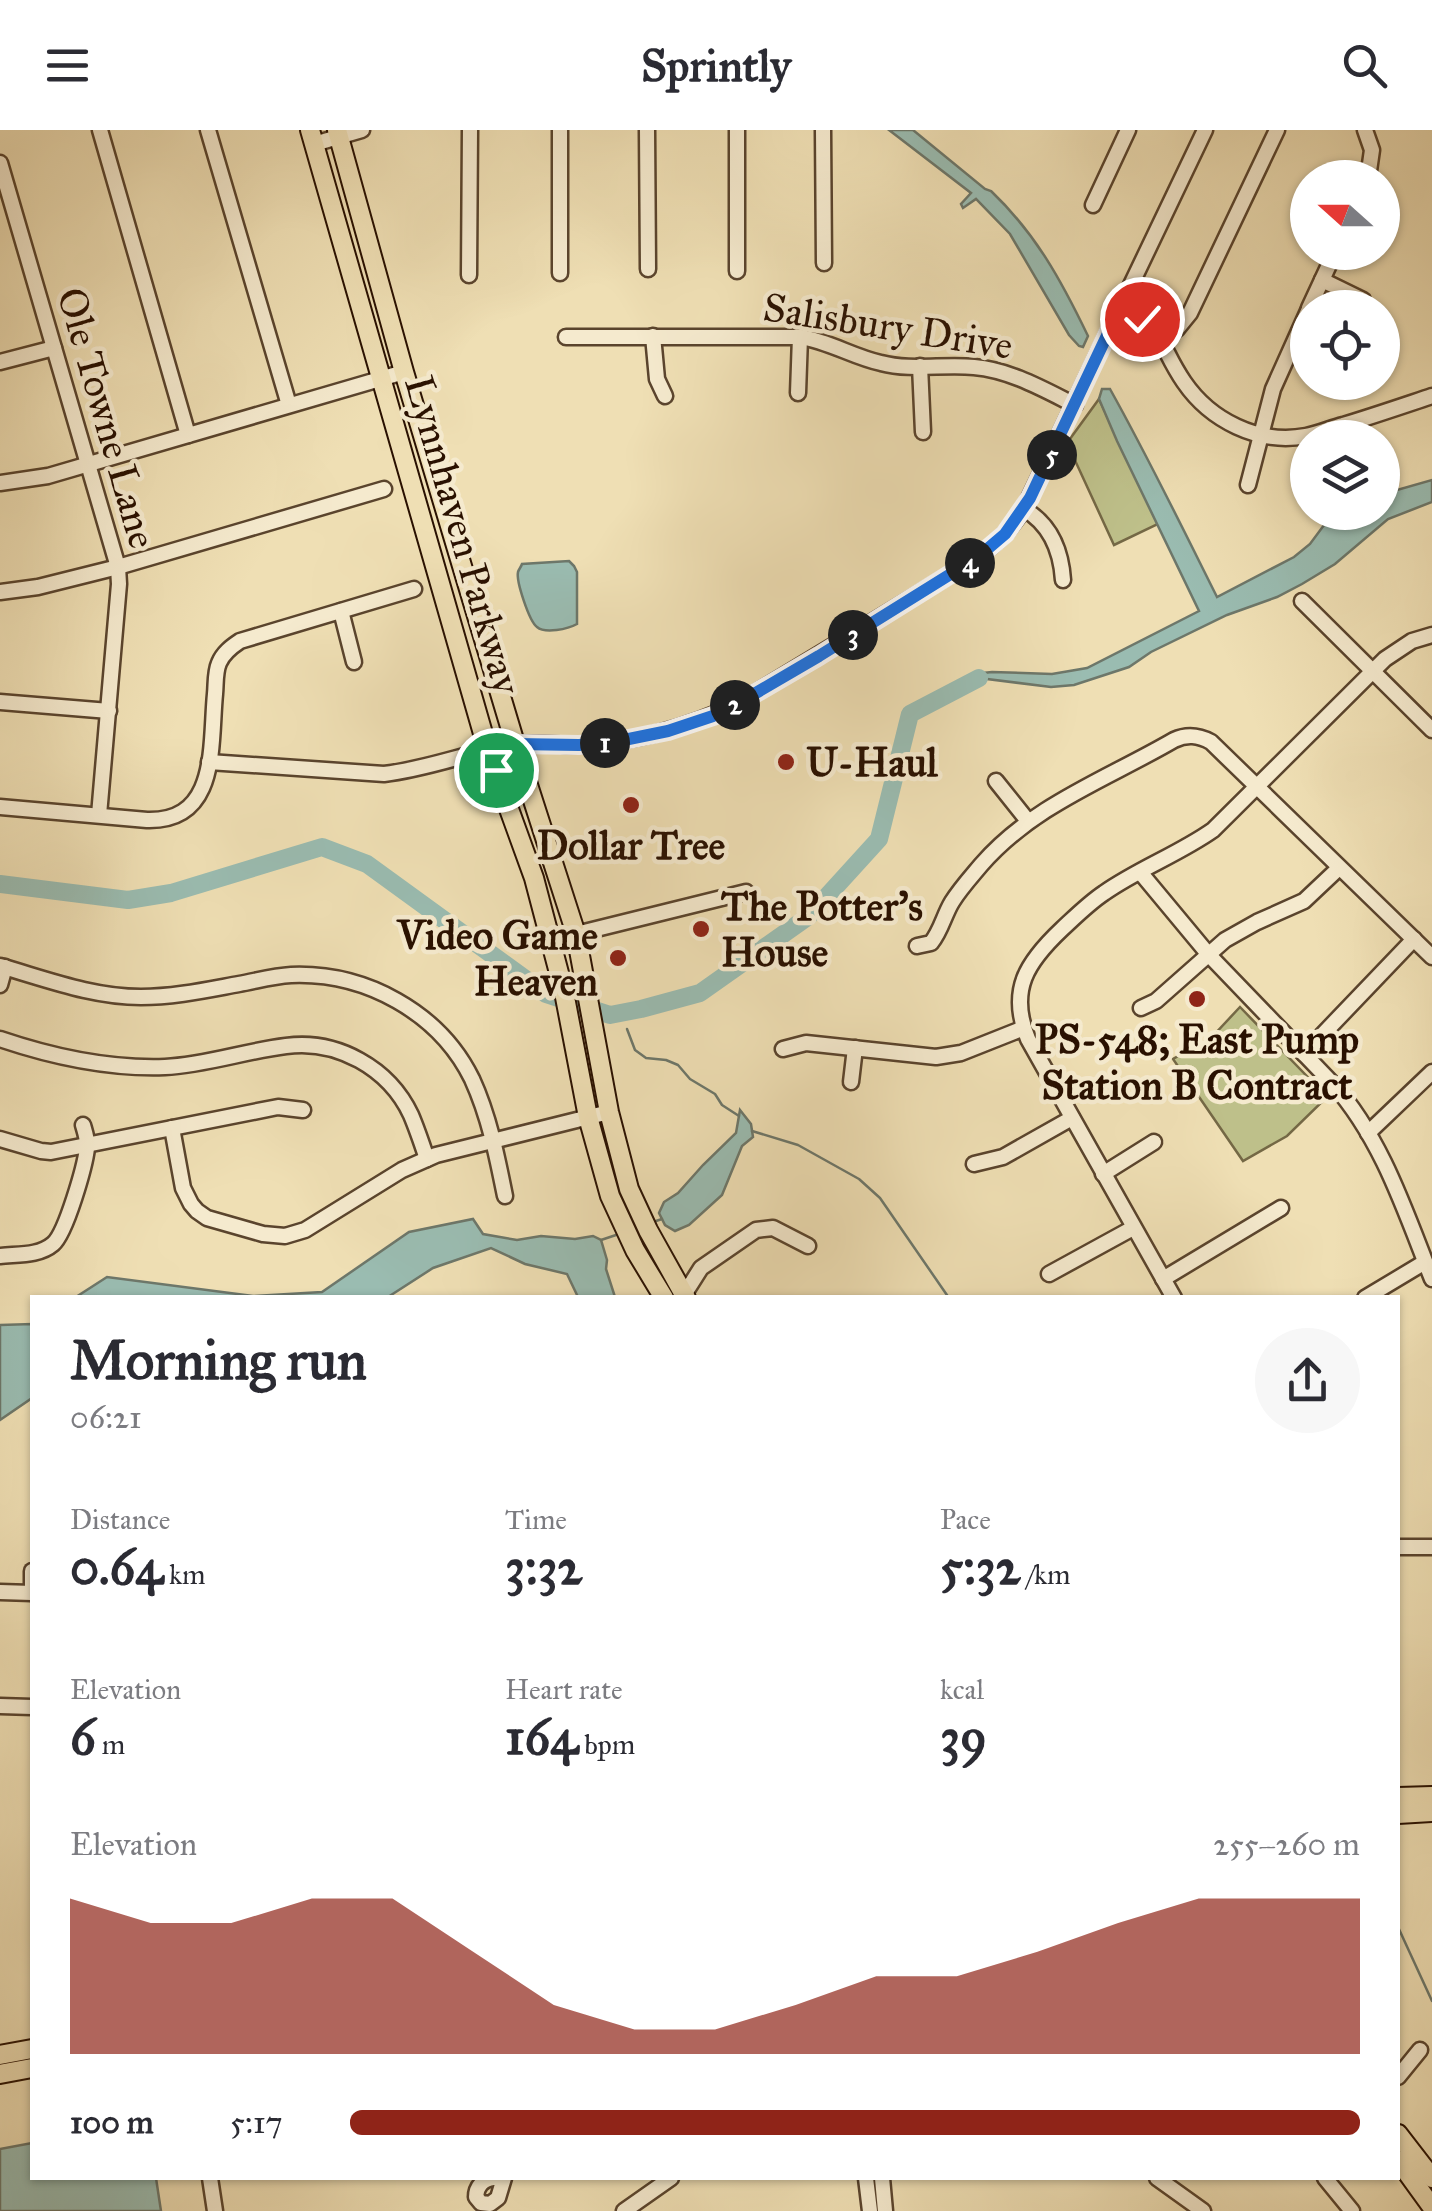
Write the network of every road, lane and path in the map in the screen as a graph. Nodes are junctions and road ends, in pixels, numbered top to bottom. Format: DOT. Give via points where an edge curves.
graph roads {
  1 [pos="100,130"];
  2 [pos="208,130"];
  3 [pos="362,130"];
  4 [pos="470,130"];
  5 [pos="560,130"];
  6 [pos="647,130"];
  7 [pos="737,130"];
  8 [pos="823,130"];
  9 [pos="1128,130"];
  10 [pos="1205,130"];
  11 [pos="1277,130"];
  12 [pos="1366,130"];
  13 [pos="338,133"];
  14 [pos="312,137"];
  15 [pos="1371,160"];
  16 [pos="0,162"];
  17 [pos="1093,205"];
  18 [pos="824,263"];
  19 [pos="648,269"];
  20 [pos="1327,270"];
  21 [pos="737,271"];
  22 [pos="560,273"];
  23 [pos="469,275"];
  24 [pos="1322,280"];
  25 [pos="1317,290"];
  26 [pos="1342,290"];
  27 [pos="1120,308"];
  28 [pos="566,336"];
  29 [pos="653,336"];
  30 [pos="800,337"];
  31 [pos="1161,338"];
  32 [pos="54,348"];
  33 [pos="1290,348"];
  34 [pos="0,362"];
  35 [pos="920,366"];
  36 [pos="404,372"];
  37 [pos="382,378"];
  38 [pos="798,392"];
  39 [pos="666,396"];
  40 [pos="1432,396"];
  41 [pos="1075,405"];
  42 [pos="290,406"];
  43 [pos="923,432"];
  44 [pos="1261,434"];
  45 [pos="188,435"];
  46 [pos="88,464"];
  47 [pos="0,483"];
  48 [pos="1248,485"];
  49 [pos="384,490"];
  50 [pos="1024,508"];
  51 [pos="118,568"];
  52 [pos="1063,580"];
  53 [pos="414,589"];
  54 [pos="0,592"];
  55 [pos="1302,600"];
  56 [pos="341,611"];
  57 [pos="1432,635"];
  58 [pos="354,662"];
  59 [pos="1373,672"];
  60 [pos="0,702"];
  61 [pos="108,711"];
  62 [pos="1432,730"];
  63 [pos="515,744"];
  64 [pos="488,751"];
  65 [pos="209,762"];
  66 [pos="996,781"];
  67 [pos="1257,787"];
  68 [pos="0,807"];
  69 [pos="99,816"];
  70 [pos="1028,822"];
  71 [pos="528,858"];
  72 [pos="1339,868"];
  73 [pos="1140,872"];
  74 [pos="746,892"];
  75 [pos="576,934"];
  76 [pos="1414,940"];
  77 [pos="916,946"];
  78 [pos="1209,955"];
  79 [pos="1432,956"];
  80 [pos="2,967"];
  81 [pos="0,985"];
  82 [pos="1142,1008"];
  83 [pos="1024,1028"];
  84 [pos="0,1039"];
  85 [pos="855,1048"];
  86 [pos="783,1049"];
  87 [pos="1304,1054"];
  88 [pos="1429,1081"];
  89 [pos="851,1082"];
  90 [pos="303,1110"];
  91 [pos="608,1112"];
  92 [pos="588,1117"];
  93 [pos="1072,1118"];
  94 [pos="83,1125"];
  95 [pos="172,1128"];
  96 [pos="1368,1133"];
  97 [pos="0,1139"];
  98 [pos="493,1141"];
  99 [pos="1154,1142"];
  100 [pos="88,1145"];
  101 [pos="426,1159"];
  102 [pos="974,1164"];
  103 [pos="1103,1174"];
  104 [pos="505,1196"];
  105 [pos="1281,1208"];
  106 [pos="1134,1228"];
  107 [pos="808,1246"];
  108 [pos="0,1256"];
  109 [pos="1425,1262"];
  110 [pos="1049,1274"];
  111 [pos="1163,1279"];
  112 [pos="1432,1279"];
  113 [pos="661,1295"];
  114 [pos="683,1295"];
  115 [pos="685,1295"];
  116 [pos="1172,1295"];
  117 [pos="1370,1295"];
  118 [pos="1400,1547"];
  119 [pos="1432,1547"];
  120 [pos="0,1592"];
  121 [pos="30,1593"];
  122 [pos="0,1706"];
  123 [pos="30,1707"];
  124 [pos="1432,1796"];
  125 [pos="1400,1797"];
  126 [pos="1432,1812"];
  127 [pos="1400,1814"];
  128 [pos="30,2049"];
  129 [pos="1420,2050"];
  130 [pos="0,2055"];
  131 [pos="30,2068"];
  132 [pos="0,2074"];
  133 [pos="1400,2075"];
  134 [pos="1400,2137"];
  135 [pos="1400,2163"];
  136 [pos="1432,2178"];
  137 [pos="210,2180"];
  138 [pos="668,2180"];
  139 [pos="866,2180"];
  140 [pos="882,2180"];
  141 [pos="1160,2180"];
  142 [pos="1326,2180"];
  143 [pos="1432,2207"];
  144 [pos="215,2211"];
  145 [pos="624,2211"];
  146 [pos="870,2211"];
  147 [pos="886,2211"];
  148 [pos="1204,2211"];
  149 [pos="1352,2211"];
  1 -- 45 [label="street"];
  2 -- 42 [label="street"];
  3 -- 13 [label="street"];
  4 -- 23 [label="street"];
  5 -- 22 [label="street"];
  6 -- 19 [label="street"];
  7 -- 21 [label="street"];
  8 -- 18 [label="street"];
  9 -- 17 [label="street"];
  10 -- 27 [label="street"];
  11 -- 31 [label="street" via="1190,313"];
  12 -- 15 [label="street"];
  13 -- 14 [label="street"];
  13 -- 36 [label="main road, Lynnhaven Parkway"];
  14 -- 37 [label="main road, Lynnhaven Parkway"];
  16 -- 32 [label="street, Ole Towne Lane"];
  20 -- 24 [label="street"];
  24 -- 25 [label="street"];
  24 -- 26 [label="street"];
  27 -- 31 [label="street"];
  27 -- 41 [label="street"];
  28 -- 29 [label="street, Salisbury Drive"];
  29 -- 30 [label="street, Salisbury Drive"];
  29 -- 39 [label="street" via="657,379"];
  30 -- 35 [label="street, Salisbury Drive" via="882,364"];
  30 -- 38 [label="street"];
  31 -- 44 [label="street" via="1200,403 1240,429"];
  32 -- 34 [label="street"];
  32 -- 46 [label="street, Ole Towne Lane"];
  33 -- 44 [label="street"];
  35 -- 41 [label="street, Salisbury Drive" via="996,370"];
  35 -- 43 [label="street"];
  36 -- 37 [label="street"];
  36 -- 63 [label="main road, Lynnhaven Parkway"];
  37 -- 42 [label="street"];
  37 -- 64 [label="main road, Lynnhaven Parkway"];
  40 -- 44 [label="street" via="1306,436"];
  41 -- 50 [label="street"];
  42 -- 45 [label="street"];
  44 -- 48 [label="street"];
  45 -- 46 [label="street"];
  46 -- 47 [label="street"];
  46 -- 51 [label="street, Ole Towne Lane"];
  49 -- 51 [label="street"];
  50 -- 52 [label="street" via="1049,531"];
  50 -- 63 [label="street" via="978,557 713,716 606,743"];
  51 -- 54 [label="street"];
  51 -- 61 [label="street, Ole Towne Lane"];
  53 -- 56 [label="street"];
  55 -- 59 [label="street"];
  56 -- 58 [label="street"];
  56 -- 65 [label="street" via="240,641 226,652 217,668"];
  57 -- 59 [label="street" via="1397,650"];
  59 -- 62 [label="street"];
  59 -- 67 [label="street"];
  60 -- 61 [label="street"];
  61 -- 69 [label="street, Ole Towne Lane"];
  63 -- 64 [label="street"];
  63 -- 75 [label="main road, Lynnhaven Parkway"];
  64 -- 65 [label="street" via="384,774"];
  64 -- 71 [label="main road, Lynnhaven Parkway"];
  65 -- 69 [label="street" via="201,794 176,816"];
  66 -- 70 [label="street"];
  67 -- 70 [label="street" via="1210,742 1188,736"];
  67 -- 72 [label="street"];
  67 -- 73 [label="street" via="1197,842"];
  68 -- 69 [label="street"];
  70 -- 77 [label="street" via="966,882 932,943"];
  71 -- 75 [label="main road" via="556,921"];
  71 -- 92 [label="main road, Lynnhaven Parkway"];
  72 -- 76 [label="street"];
  72 -- 78 [label="street" via="1304,902 1234,935"];
  73 -- 78 [label="street"];
  73 -- 83 [label="street" via="1085,907 1039,951 1022,986"];
  74 -- 75 [label="street"];
  75 -- 91 [label="main road, Lynnhaven Parkway"];
  76 -- 79 [label="street"];
  76 -- 87 [label="street"];
  78 -- 82 [label="street"];
  78 -- 87 [label="street"];
  80 -- 81 [label="street"];
  80 -- 98 [label="street" via="124,996 168,996 292,975 360,984 404,1005 449,1044 473,1082"];
  83 -- 85 [label="street" via="950,1056"];
  83 -- 93 [label="street"];
  84 -- 101 [label="street" via="78,1060 138,1067 285,1046 330,1048 387,1081 412,1116"];
  85 -- 86 [label="street" via="806,1043"];
  85 -- 89 [label="street"];
  87 -- 96 [label="street"];
  88 -- 96 [label="street"];
  90 -- 95 [label="street" via="278,1106"];
  91 -- 92 [label="street"];
  91 -- 114 [label="main road, Lynnhaven Parkway" via="629,1189"];
  92 -- 98 [label="street"];
  92 -- 113 [label="main road, Lynnhaven Parkway" via="610,1196"];
  93 -- 102 [label="street" via="1003,1156"];
  93 -- 103 [label="street"];
  94 -- 100 [label="street"];
  95 -- 100 [label="street"];
  95 -- 101 [label="street" via="183,1188 197,1212 274,1236 305,1230"];
  96 -- 109 [label="street"];
  97 -- 100 [label="street" via="41,1151"];
  98 -- 101 [label="street"];
  98 -- 104 [label="street"];
  99 -- 103 [label="street"];
  100 -- 108 [label="street" via="60,1237 40,1251"];
  103 -- 106 [label="street"];
  105 -- 111 [label="street"];
  106 -- 110 [label="street"];
  106 -- 111 [label="street"];
  107 -- 115 [label="street" via="773,1228 756,1230 701,1268"];
  109 -- 112 [label="street"];
  109 -- 117 [label="street"];
  111 -- 116 [label="street"];
  118 -- 119 [label="street"];
  120 -- 121 [label="street"];
  122 -- 123 [label="street"];
  124 -- 125 [label="main road"];
  126 -- 127 [label="main road"];
  128 -- 130 [label="main road"];
  129 -- 133 [label="street"];
  131 -- 132 [label="main road"];
  134 -- 136 [label="main road"];
  135 -- 143 [label="main road"];
  137 -- 144 [label="street"];
  138 -- 145 [label="street"];
  139 -- 146 [label="street"];
  140 -- 147 [label="street"];
  141 -- 148 [label="street"];
  142 -- 149 [label="street"];
}
